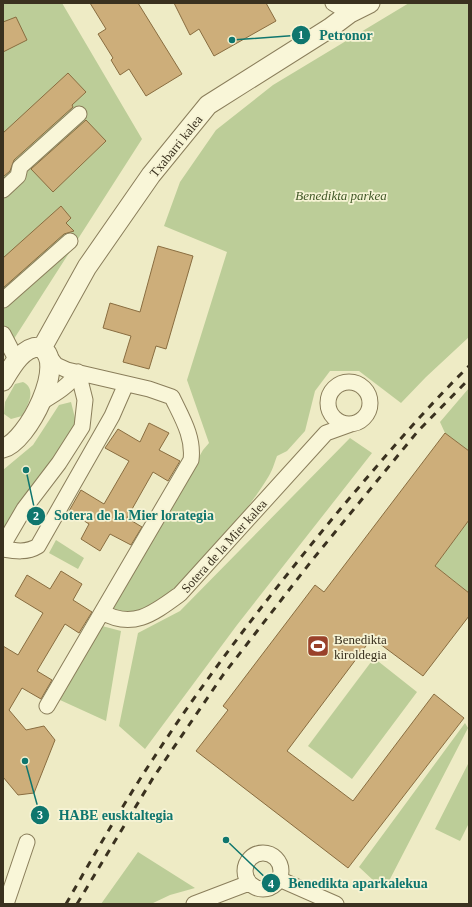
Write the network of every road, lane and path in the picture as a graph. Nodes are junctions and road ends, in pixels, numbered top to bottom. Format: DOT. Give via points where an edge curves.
graph roads {
  1 [pos="333,3"];
  2 [pos="370,3"];
  3 [pos="350,13"];
  4 [pos="79,114"];
  5 [pos="3,190"];
  6 [pos="70,241"];
  7 [pos="3,300"];
  8 [pos="3,334"];
  9 [pos="46,352"];
  10 [pos="17,361"];
  11 [pos="78,372"];
  12 [pos="3,380"];
  13 [pos="126,384"];
  14 [pos="40,403"];
  15 [pos="328,410"];
  16 [pos="351,424"];
  17 [pos="326,433"];
  18 [pos="3,448"];
  19 [pos="3,545"];
  20 [pos="3,549"];
  21 [pos="102,612"];
  22 [pos="47,706"];
  23 [pos="27,842"];
  24 [pos="279,879"];
  25 [pos="249,883"];
  26 [pos="6,904"];
  27 [pos="194,904"];
  28 [pos="336,904"];
  1 -- 3 [label="street"];
  2 -- 3 [label="street, Txabarri kalea"];
  3 -- 9 [label="street, Txabarri kalea" via="208,105 151,174 87,267"];
  4 -- 5 [label="street" via="20,167 18,176"];
  6 -- 7 [label="street"];
  8 -- 10 [label="street"];
  9 -- 10 [label="street" via="32,348"];
  9 -- 11 [label="street" via="56,365"];
  9 -- 14 [label="street" via="49,375"];
  10 -- 12 [label="street"];
  11 -- 13 [label="street"];
  11 -- 14 [label="street" via="60,391"];
  11 -- 19 [label="street" via="85,400 82,427 59,463 24,509"];
  13 -- 20 [label="street" via="112,416 38,546 19,552"];
  13 -- 21 [label="street" via="172,397 190,436 193,449 191,460"];
  14 -- 18 [label="street" via="20,437 10,446"];
  15 -- 16 [label="street" via="337,421"];
  15 -- 16 [label="street" via="328,396 336,385 350,381 362,386 370,398 368,412 358,422"];
  15 -- 17 [label="street"];
  16 -- 17 [label="street, Sotera de la Mier kalea"];
  17 -- 21 [label="street, Sotera de la Mier kalea" via="180,594 158,610 139,619 124,621"];
  21 -- 22 [label="street"];
  23 -- 26 [label="street"];
  24 -- 25 [label="street" via="265,889"];
  24 -- 25 [label="street" via="278,862 270,855 259,854 246,865"];
  24 -- 28 [label="street"];
  25 -- 27 [label="street"];
}
